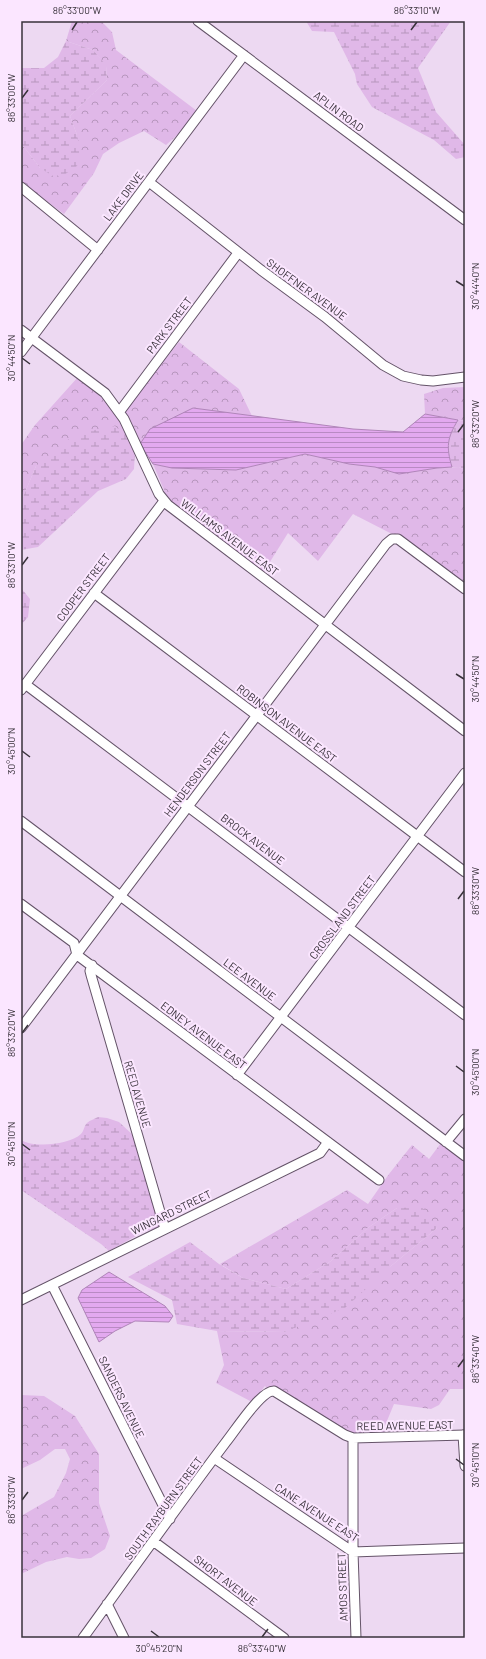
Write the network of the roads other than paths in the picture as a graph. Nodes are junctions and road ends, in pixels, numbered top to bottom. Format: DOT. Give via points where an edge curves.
graph roads {
  1 [pos="198,21"];
  2 [pos="244,55"];
  3 [pos="149,182"];
  4 [pos="21,187"];
  5 [pos="465,220"];
  6 [pos="98,250"];
  7 [pos="238,253"];
  8 [pos="21,330"];
  9 [pos="32,338"];
  10 [pos="21,352"];
  11 [pos="465,377"];
  12 [pos="120,411"];
  13 [pos="164,501"];
  14 [pos="465,589"];
  15 [pos="94,593"];
  16 [pos="325,624"];
  17 [pos="22,686"];
  18 [pos="256,715"];
  19 [pos="465,731"];
  20 [pos="465,773"];
  21 [pos="188,805"];
  22 [pos="21,821"];
  23 [pos="418,836"];
  24 [pos="465,872"];
  25 [pos="121,897"];
  26 [pos="21,904"];
  27 [pos="349,927"];
  28 [pos="78,954"];
  29 [pos="92,965"];
  30 [pos="465,1015"];
  31 [pos="281,1018"];
  32 [pos="21,1028"];
  33 [pos="237,1074"];
  34 [pos="465,1119"];
  35 [pos="328,1142"];
  36 [pos="446,1142"];
  37 [pos="465,1156"];
  38 [pos="379,1180"];
  39 [pos="165,1229"];
  40 [pos="52,1285"];
  41 [pos="21,1300"];
  42 [pos="264,1394"];
  43 [pos="464,1435"];
  44 [pos="353,1438"];
  45 [pos="214,1458"];
  46 [pos="465,1466"];
  47 [pos="170,1519"];
  48 [pos="154,1541"];
  49 [pos="465,1548"];
  50 [pos="353,1552"];
  51 [pos="107,1604"];
  52 [pos="83,1638"];
  53 [pos="124,1638"];
  54 [pos="284,1638"];
  55 [pos="356,1638"];
  1 -- 2 [label="street, APLIN ROAD"];
  2 -- 3 [label="street, LAKE DRIVE"];
  2 -- 5 [label="street, APLIN ROAD"];
  3 -- 6 [label="street, LAKE DRIVE"];
  3 -- 7 [label="street, SHOFFNER AVENUE"];
  4 -- 6 [label="street"];
  6 -- 9 [label="street, LAKE DRIVE"];
  7 -- 11 [label="street, SHOFFNER AVENUE" via="325,316 383,365 412,378 433,381"];
  7 -- 12 [label="street, PARK STREET"];
  8 -- 9 [label="street, WILLIAMS AVENUE EAST"];
  9 -- 10 [label="street, LAKE DRIVE"];
  9 -- 12 [label="street, WILLIAMS AVENUE EAST" via="98,387"];
  12 -- 13 [label="street, WILLIAMS AVENUE EAST"];
  13 -- 15 [label="street, COOPER STREET"];
  13 -- 16 [label="street, WILLIAMS AVENUE EAST"];
  14 -- 16 [label="street, HENDERSON STREET" via="394,539 386,544"];
  15 -- 17 [label="street, COOPER STREET"];
  15 -- 18 [label="street, ROBINSON AVENUE EAST"];
  16 -- 18 [label="street, HENDERSON STREET"];
  16 -- 19 [label="street, WILLIAMS AVENUE EAST"];
  17 -- 21 [label="street, BROCK AVENUE"];
  18 -- 21 [label="street, HENDERSON STREET"];
  18 -- 23 [label="street, ROBINSON AVENUE EAST"];
  20 -- 23 [label="street, CROSSLAND STREET"];
  21 -- 25 [label="street, HENDERSON STREET"];
  21 -- 27 [label="street, BROCK AVENUE"];
  22 -- 25 [label="street, LEE AVENUE"];
  23 -- 24 [label="street, ROBINSON AVENUE EAST"];
  23 -- 27 [label="street, CROSSLAND STREET"];
  25 -- 28 [label="street, HENDERSON STREET"];
  25 -- 31 [label="street, LEE AVENUE"];
  26 -- 28 [label="street, EDNEY AVENUE EAST" via="74,944"];
  27 -- 30 [label="street, BROCK AVENUE"];
  27 -- 31 [label="street, CROSSLAND STREET"];
  28 -- 29 [label="street, EDNEY AVENUE EAST"];
  28 -- 32 [label="street, HENDERSON STREET"];
  29 -- 33 [label="street, EDNEY AVENUE EAST"];
  29 -- 39 [label="street, REED AVENUE" via="90,970 93,983"];
  31 -- 33 [label="street, CROSSLAND STREET"];
  31 -- 36 [label="street, LEE AVENUE"];
  33 -- 35 [label="street, EDNEY AVENUE EAST"];
  34 -- 36 [label="street"];
  35 -- 38 [label="street, EDNEY AVENUE EAST"];
  35 -- 39 [label="street, WINGARD STREET" via="320,1152"];
  36 -- 37 [label="street, LEE AVENUE"];
  39 -- 40 [label="street, WINGARD STREET"];
  40 -- 41 [label="street, WINGARD STREET"];
  40 -- 47 [label="street, SANDERS AVENUE"];
  42 -- 44 [label="street, REED AVENUE EAST" via="274,1390 345,1436"];
  42 -- 45 [label="street, SOUTH RAYBURN STREET"];
  43 -- 44 [label="street, REED AVENUE EAST"];
  43 -- 46 [label="street"];
  44 -- 50 [label="street, AMOS STREET"];
  45 -- 47 [label="street, SOUTH RAYBURN STREET"];
  45 -- 50 [label="street, CANE AVENUE EAST"];
  47 -- 48 [label="street, SOUTH RAYBURN STREET"];
  48 -- 51 [label="street, SOUTH RAYBURN STREET"];
  48 -- 54 [label="street, SHORT AVENUE"];
  49 -- 50 [label="street, CANE AVENUE EAST"];
  50 -- 55 [label="street, AMOS STREET"];
  51 -- 52 [label="street, SOUTH RAYBURN STREET"];
  51 -- 53 [label="street"];
}
